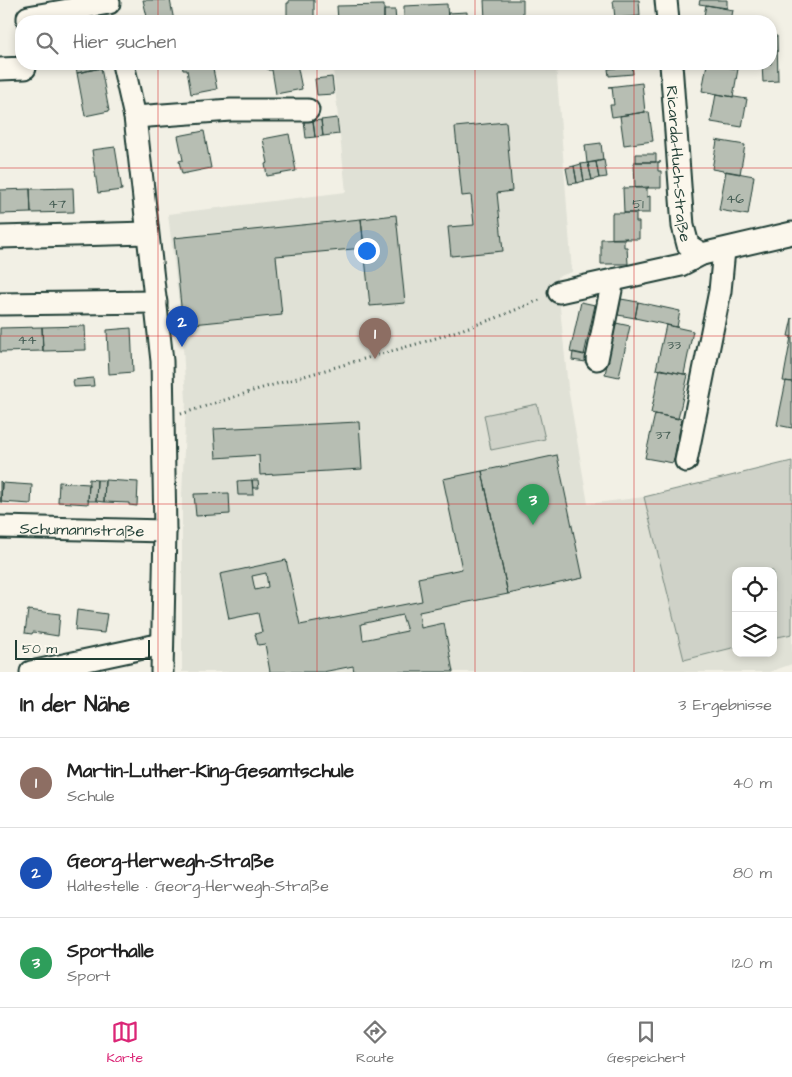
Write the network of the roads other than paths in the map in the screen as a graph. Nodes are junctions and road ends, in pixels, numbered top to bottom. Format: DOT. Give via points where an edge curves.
graph roads {
  1 [pos="666,0"];
  2 [pos="111,8"];
  3 [pos="46,15"];
  4 [pos="667,15"];
  5 [pos="15,68"];
  6 [pos="0,69"];
  7 [pos="124,70"];
  8 [pos="671,70"];
  9 [pos="308,110"];
  10 [pos="135,117"];
  11 [pos="147,233"];
  12 [pos="792,233"];
  13 [pos="0,237"];
  14 [pos="724,250"];
  15 [pos="702,254"];
  16 [pos="613,280"];
  17 [pos="559,292"];
  18 [pos="156,302"];
  19 [pos="0,304"];
  20 [pos="597,359"];
  21 [pos="686,461"];
  22 [pos="0,527"];
  23 [pos="165,531"];
  24 [pos="162,644"];
  25 [pos="31,672"];
  26 [pos="162,672"];
  1 -- 4 [label="street"];
  2 -- 3 [label="street"];
  5 -- 6 [label="street"];
  7 -- 10 [label="street"];
  8 -- 15 [label="street, Ricarda-Huch-Straße" via="683,226 688,246"];
  9 -- 10 [label="street" via="231,110"];
  10 -- 11 [label="street"];
  11 -- 13 [label="street"];
  11 -- 18 [label="street"];
  12 -- 14 [label="street, Ricarda-Huch-Straße"];
  14 -- 15 [label="street, Ricarda-Huch-Straße"];
  14 -- 21 [label="street" via="719,300"];
  15 -- 16 [label="street" via="681,265"];
  16 -- 17 [label="street"];
  16 -- 20 [label="street"];
  18 -- 19 [label="street"];
  18 -- 23 [label="street" via="162,361"];
  22 -- 23 [label="street, Schumannstraße"];
  23 -- 24 [label="street"];
  24 -- 25 [label="street"];
  24 -- 26 [label="street"];
}
